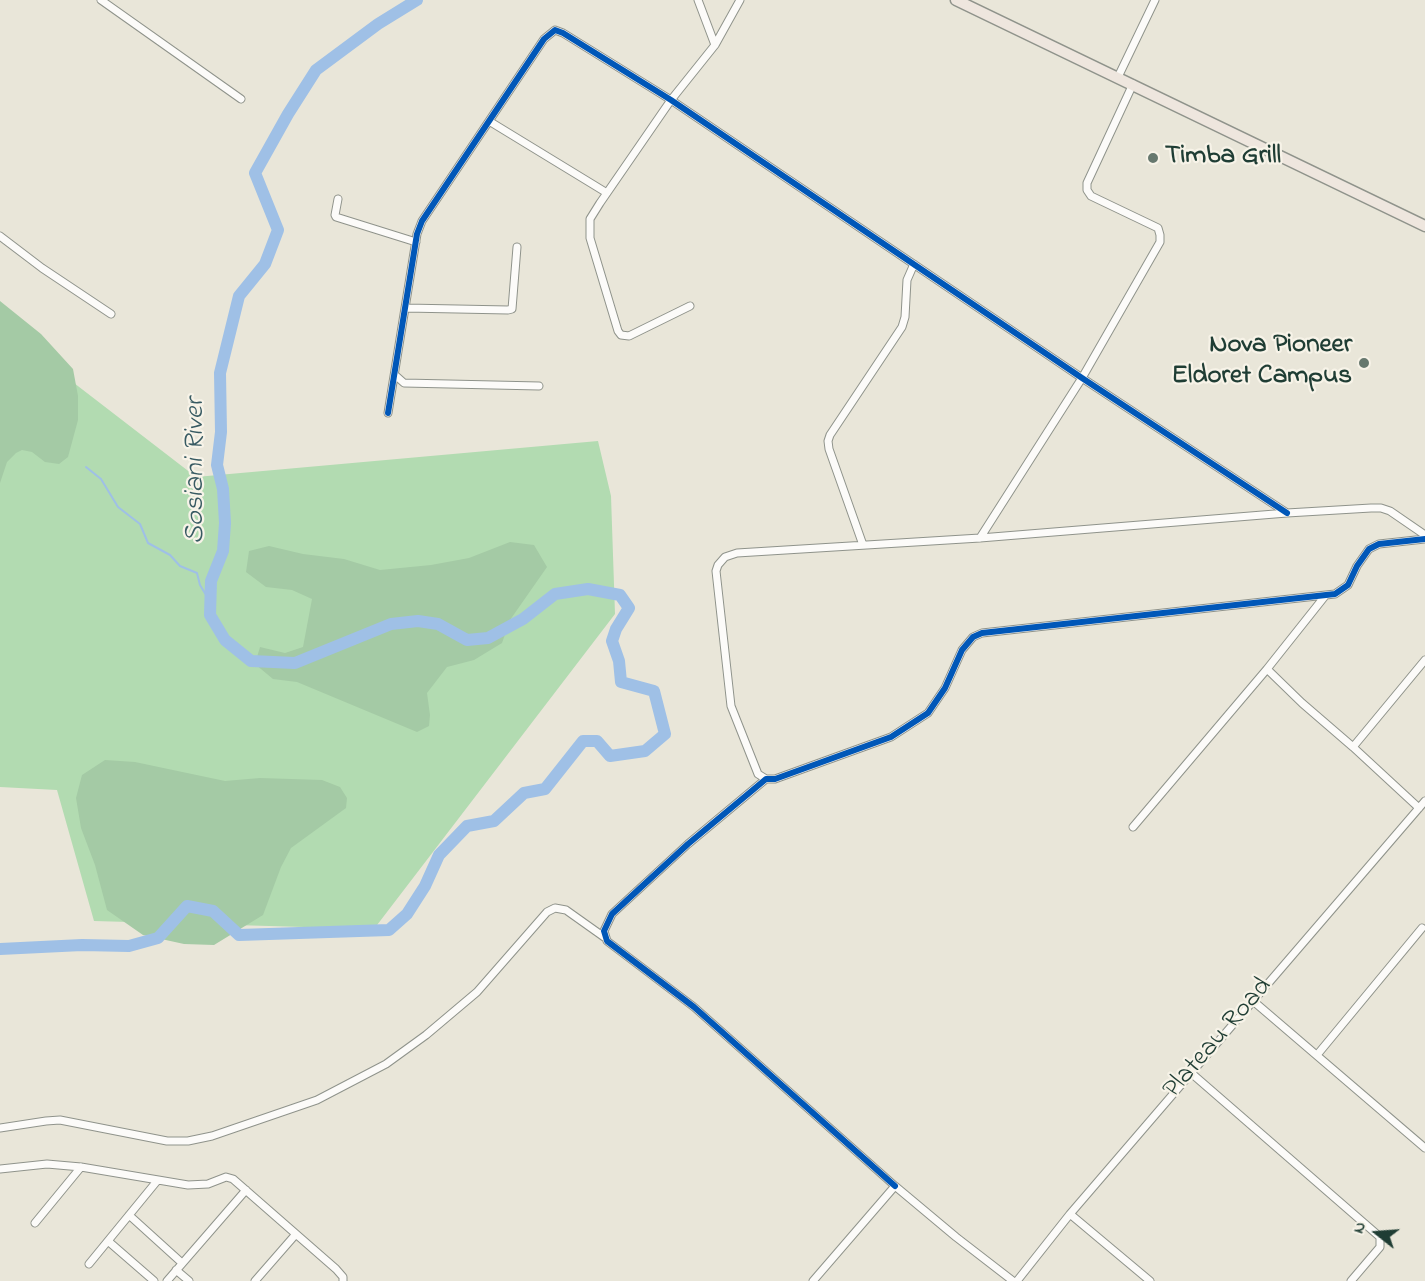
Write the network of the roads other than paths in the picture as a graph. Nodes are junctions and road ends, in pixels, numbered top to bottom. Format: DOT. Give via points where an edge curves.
graph roads {
  1 [pos="101,0"];
  2 [pos="698,0"];
  3 [pos="740,0"];
  4 [pos="956,0"];
  5 [pos="1155,0"];
  6 [pos="715,45"];
  7 [pos="1118,77"];
  8 [pos="1133,84"];
  9 [pos="241,99"];
  10 [pos="671,100"];
  11 [pos="489,121"];
  12 [pos="607,193"];
  13 [pos="338,199"];
  14 [pos="1425,226"];
  15 [pos="0,236"];
  16 [pos="416,242"];
  17 [pos="517,247"];
  18 [pos="914,264"];
  19 [pos="690,306"];
  20 [pos="405,308"];
  21 [pos="111,314"];
  22 [pos="395,375"];
  23 [pos="1082,378"];
  24 [pos="539,386"];
  25 [pos="388,412"];
  26 [pos="1287,513"];
  27 [pos="1425,537"];
  28 [pos="980,538"];
  29 [pos="863,545"];
  30 [pos="1325,596"];
  31 [pos="1425,660"];
  32 [pos="1267,669"];
  33 [pos="1353,747"];
  34 [pos="766,779"];
  35 [pos="1425,801"];
  36 [pos="1419,808"];
  37 [pos="1133,826"];
  38 [pos="1422,928"];
  39 [pos="604,937"];
  40 [pos="1252,1000"];
  41 [pos="1317,1055"];
  42 [pos="1190,1072"];
  43 [pos="0,1128"];
  44 [pos="1425,1148"];
  45 [pos="81,1167"];
  46 [pos="0,1169"];
  47 [pos="157,1181"];
  48 [pos="895,1186"];
  49 [pos="246,1190"];
  50 [pos="1070,1214"];
  51 [pos="129,1215"];
  52 [pos="35,1222"];
  53 [pos="296,1234"];
  54 [pos="108,1241"];
  55 [pos="182,1263"];
  56 [pos="89,1264"];
  57 [pos="176,1270"];
  58 [pos="154,1281"];
  59 [pos="167,1281"];
  60 [pos="189,1281"];
  61 [pos="255,1281"];
  62 [pos="343,1281"];
  63 [pos="813,1281"];
  64 [pos="1015,1281"];
  65 [pos="1150,1281"];
  66 [pos="1352,1281"];
  1 -- 9 [label="street"];
  2 -- 6 [label="street"];
  3 -- 6 [label="street"];
  4 -- 7 [label="highway"];
  5 -- 7 [label="street"];
  6 -- 10 [label="street"];
  7 -- 8 [label="highway"];
  8 -- 14 [label="highway"];
  8 -- 23 [label="street" via="1087,190 1091,196 1158,228 1160,242"];
  10 -- 11 [label="street" via="555,30 544,39"];
  10 -- 12 [label="street"];
  10 -- 18 [label="street"];
  11 -- 12 [label="street"];
  11 -- 16 [label="street" via="422,220"];
  12 -- 19 [label="street" via="590,219 590,238 618,331 629,336"];
  13 -- 16 [label="street" via="336,217"];
  15 -- 21 [label="street"];
  16 -- 20 [label="street"];
  17 -- 20 [label="street" via="512,309"];
  18 -- 23 [label="street"];
  18 -- 29 [label="street" via="907,280 902,327 828,441"];
  20 -- 22 [label="street"];
  22 -- 24 [label="street" via="404,383"];
  22 -- 25 [label="street"];
  23 -- 26 [label="street"];
  23 -- 28 [label="street"];
  26 -- 27 [label="street" via="1381,508"];
  26 -- 28 [label="street"];
  27 -- 30 [label="street" via="1378,544 1369,549 1348,585"];
  28 -- 29 [label="street"];
  29 -- 34 [label="street" via="737,553 725,557 718,565 731,706 758,774"];
  30 -- 32 [label="street"];
  30 -- 34 [label="street" via="982,633 962,650 945,688 928,713 891,737"];
  31 -- 33 [label="street"];
  32 -- 33 [label="street"];
  32 -- 37 [label="street"];
  33 -- 36 [label="street"];
  34 -- 39 [label="street" via="612,914"];
  35 -- 36 [label="street, Plateau Road"];
  36 -- 40 [label="street, Plateau Road"];
  38 -- 41 [label="street"];
  39 -- 43 [label="street" via="566,910 555,908 547,912 477,992 386,1064 317,1100 212,1136 167,1141 60,1120"];
  39 -- 48 [label="street" via="693,1007"];
  40 -- 41 [label="street"];
  40 -- 42 [label="street, Plateau Road"];
  41 -- 44 [label="street"];
  42 -- 50 [label="street, Plateau Road"];
  42 -- 66 [label="street" via="1380,1237 1380,1247"];
  45 -- 46 [label="street" via="47,1164"];
  45 -- 47 [label="street"];
  45 -- 52 [label="street"];
  47 -- 49 [label="street" via="188,1185 226,1178"];
  47 -- 51 [label="street"];
  48 -- 63 [label="street"];
  48 -- 64 [label="street"];
  49 -- 53 [label="street"];
  49 -- 55 [label="street"];
  50 -- 64 [label="street, Plateau Road"];
  50 -- 65 [label="street"];
  51 -- 54 [label="street"];
  51 -- 55 [label="street"];
  53 -- 61 [label="street"];
  53 -- 62 [label="street" via="336,1269"];
  54 -- 56 [label="street"];
  54 -- 58 [label="street"];
  55 -- 57 [label="street"];
  57 -- 59 [label="street"];
  57 -- 60 [label="street"];
}
